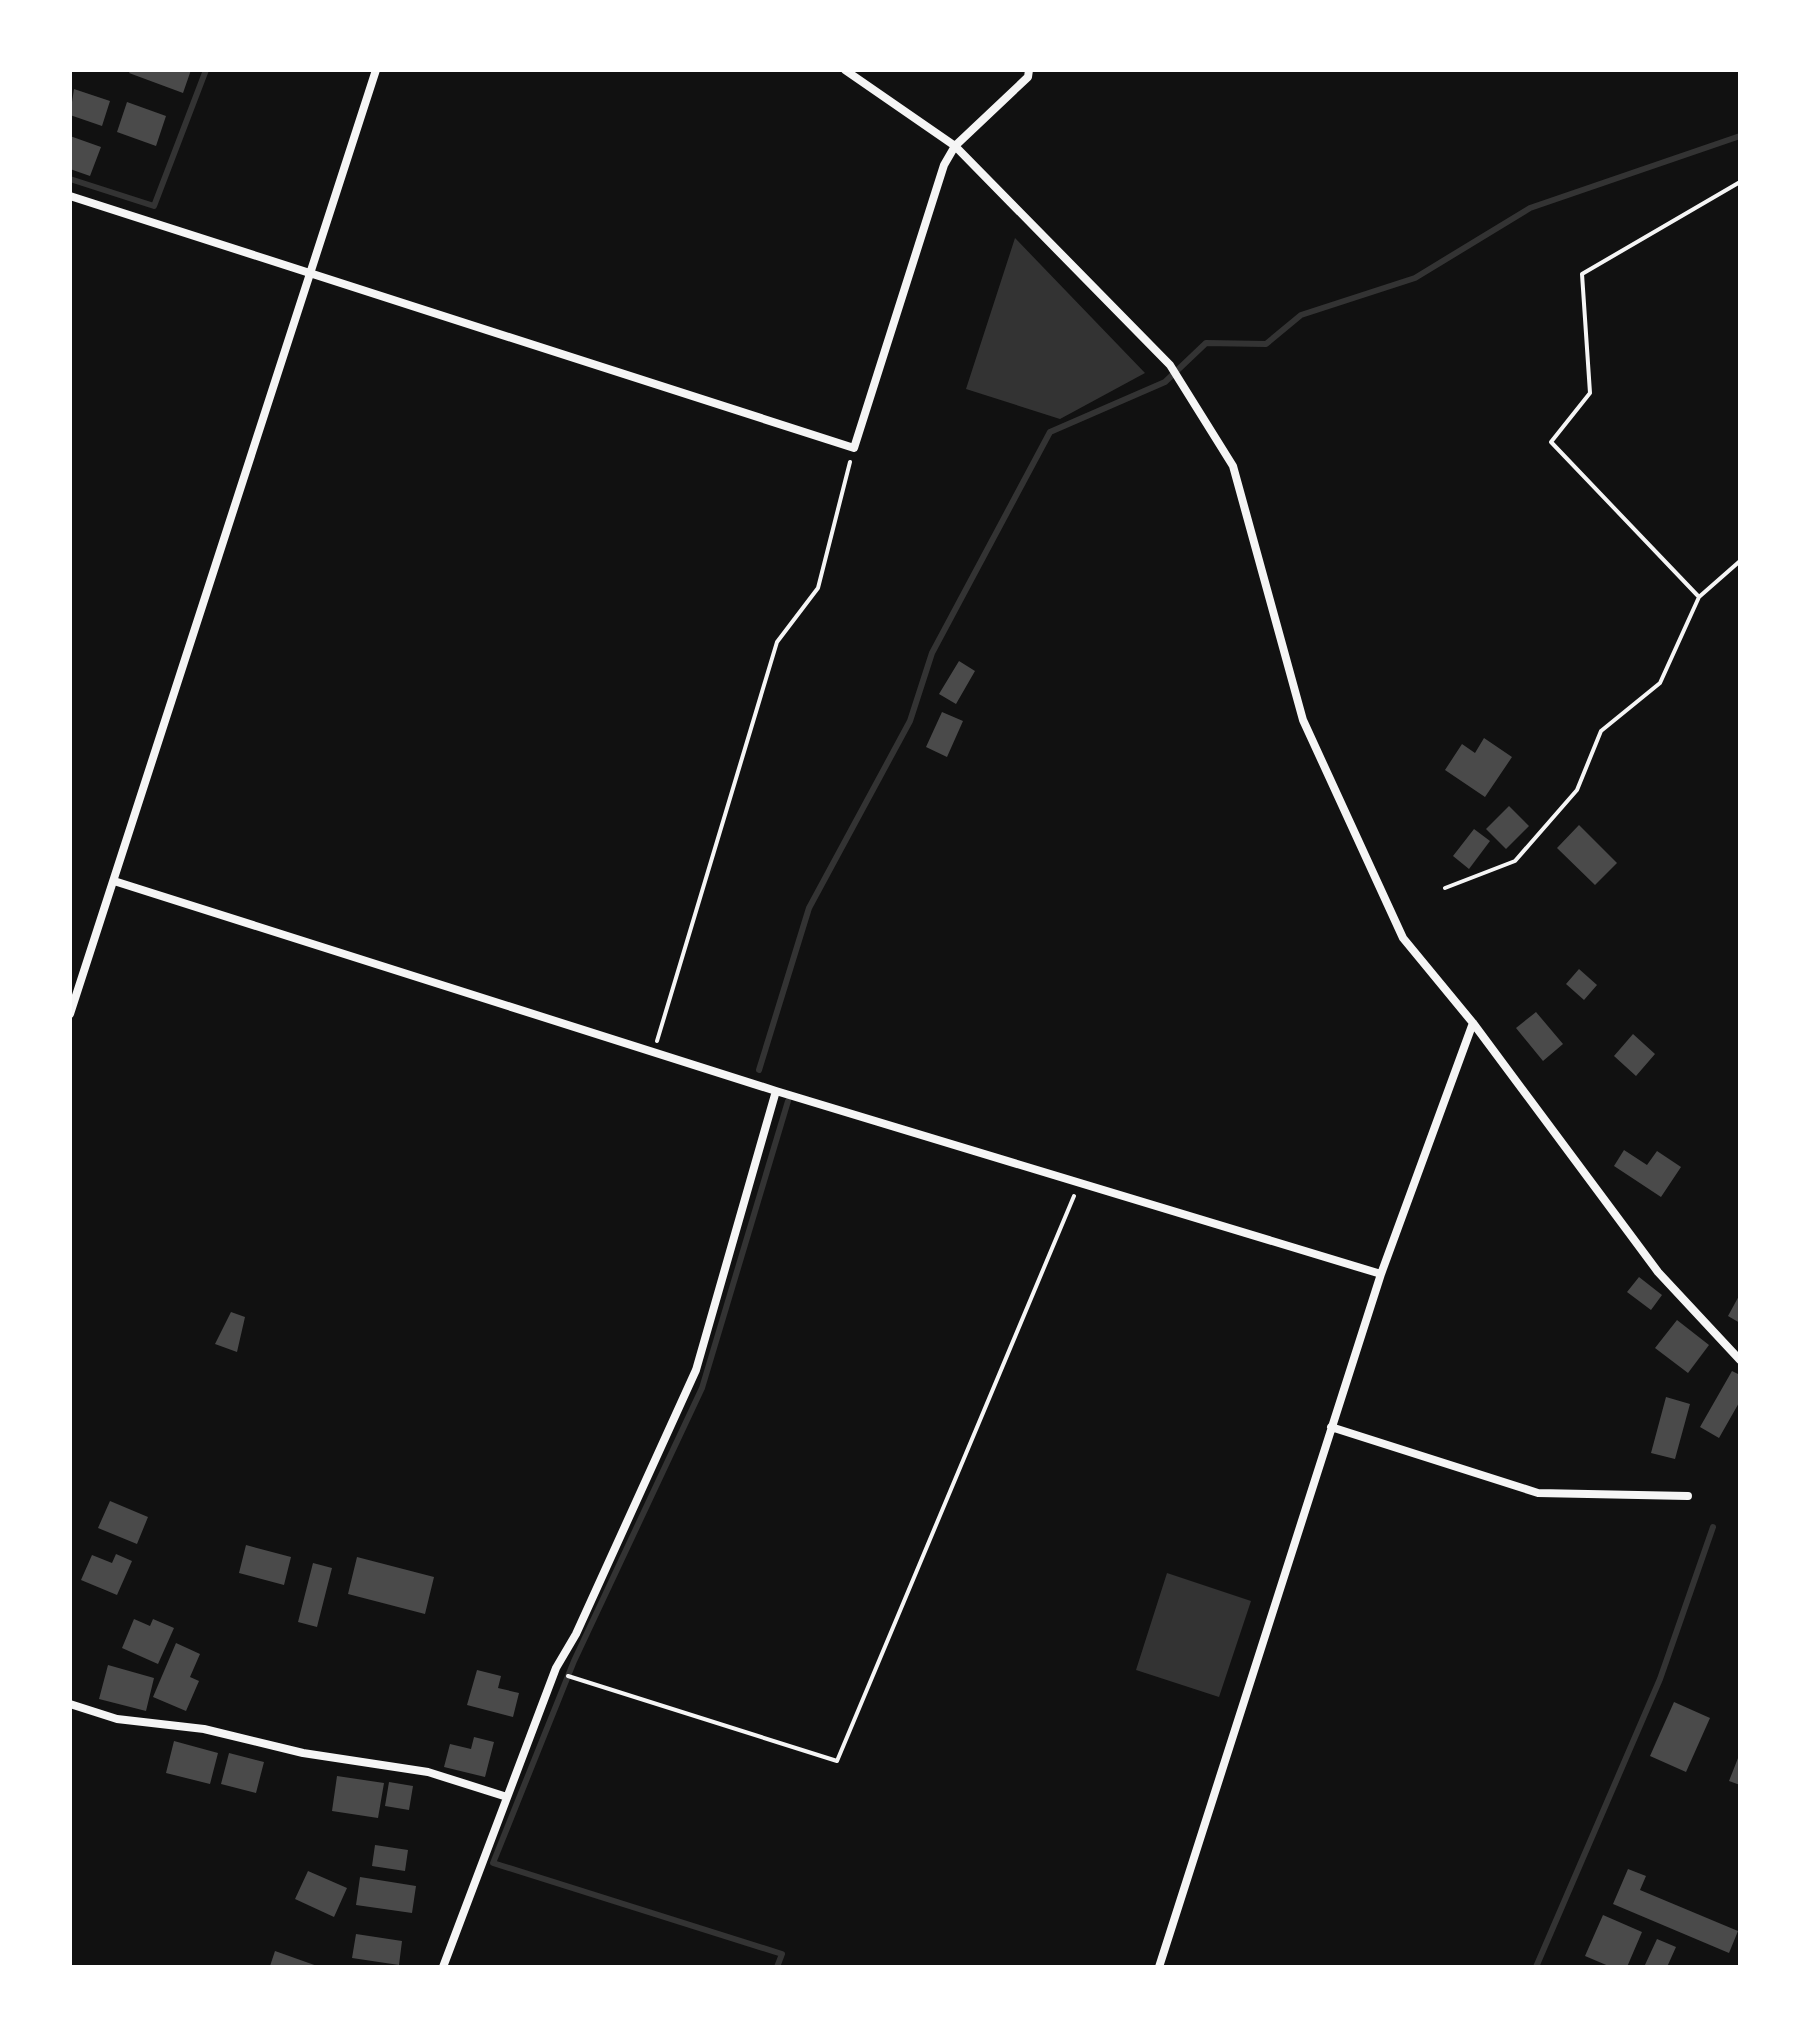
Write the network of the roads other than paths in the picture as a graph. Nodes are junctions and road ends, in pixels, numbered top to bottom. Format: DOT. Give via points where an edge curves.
graph roads {
  1 [pos="376,70"];
  2 [pos="845,70"];
  3 [pos="1029,70"];
  4 [pos="955,146"];
  5 [pos="70,196"];
  6 [pos="308,274"];
  7 [pos="114,881"];
  8 [pos="70,1014"];
  9 [pos="1473,1023"];
  10 [pos="776,1091"];
  11 [pos="1381,1274"];
  12 [pos="1740,1360"];
  13 [pos="1331,1427"];
  14 [pos="1688,1496"];
  15 [pos="70,1704"];
  16 [pos="507,1797"];
  17 [pos="443,1967"];
  18 [pos="1159,1967"];
  1 -- 6 [label="street"];
  2 -- 4 [label="street"];
  3 -- 4 [label="street" via="1028,77"];
  4 -- 6 [label="street" via="944,165 854,448"];
  4 -- 9 [label="street" via="1170,365 1233,466 1303,720 1403,938"];
  5 -- 6 [label="street"];
  6 -- 7 [label="street"];
  7 -- 8 [label="street"];
  7 -- 10 [label="street"];
  9 -- 11 [label="street"];
  9 -- 12 [label="street" via="1658,1272"];
  10 -- 11 [label="street"];
  10 -- 16 [label="street" via="696,1370 556,1668"];
  11 -- 13 [label="street"];
  13 -- 14 [label="street" via="1538,1493"];
  13 -- 18 [label="street"];
  15 -- 16 [label="street" via="117,1719 204,1729 303,1753 428,1772"];
  16 -- 17 [label="street"];
}
